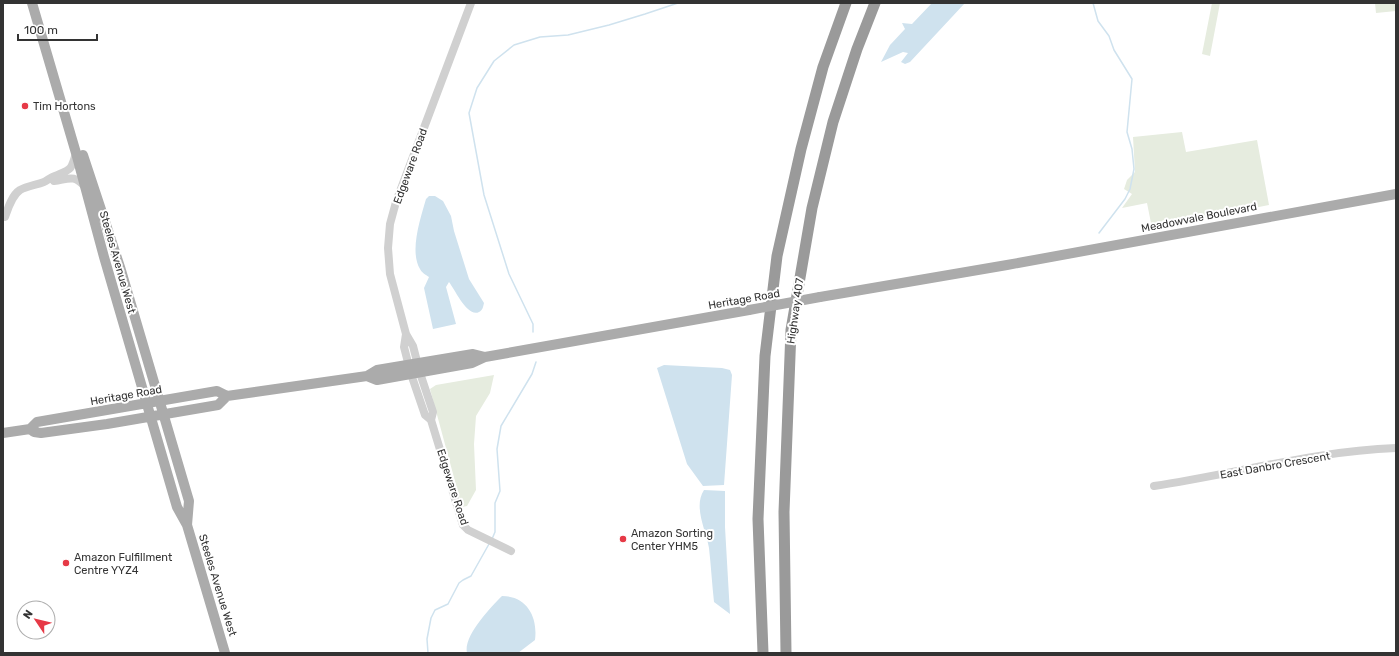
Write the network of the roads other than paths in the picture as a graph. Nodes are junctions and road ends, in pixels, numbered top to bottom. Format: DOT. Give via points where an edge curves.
graph roads {
  1 [pos="32,3"];
  2 [pos="38,3"];
  3 [pos="471,3"];
  4 [pos="846,3"];
  5 [pos="875,3"];
  6 [pos="76,153"];
  7 [pos="45,181"];
  8 [pos="86,188"];
  9 [pos="1396,194"];
  10 [pos="5,217"];
  11 [pos="1007,265"];
  12 [pos="414,369"];
  13 [pos="227,396"];
  14 [pos="159,401"];
  15 [pos="147,403"];
  16 [pos="163,414"];
  17 [pos="150,416"];
  18 [pos="30,429"];
  19 [pos="3,433"];
  20 [pos="1396,448"];
  21 [pos="1154,486"];
  22 [pos="187,524"];
  23 [pos="511,551"];
  24 [pos="225,653"];
  25 [pos="763,653"];
  26 [pos="786,653"];
  1 -- 6 [label="main road, Steeles Avenue West"];
  2 -- 14 [label="main road, Steeles Avenue West"];
  3 -- 12 [label="street, Edgeware Road" via="390,224 390,274 406,334 413,346"];
  4 -- 25 [label="highway" via="823,67 801,148 777,256 765,356 758,519"];
  5 -- 26 [label="highway, Highway 407" via="833,122 812,208 791,330 784,512"];
  6 -- 7 [label="street" via="70,168"];
  6 -- 8 [label="main road, Steeles Avenue West"];
  7 -- 8 [label="street" via="73,178"];
  7 -- 10 [label="street" via="20,190"];
  8 -- 15 [label="main road, Steeles Avenue West"];
  9 -- 11 [label="main road, Meadowvale Boulevard"];
  11 -- 12 [label="main road, Heritage Road, bridge" via="485,357 472,363"];
  12 -- 13 [label="main road, Heritage Road" via="377,380 367,376"];
  12 -- 23 [label="street, Edgeware Road" via="425,415 431,420 464,525 468,530"];
  13 -- 14 [label="main road, Heritage Road" via="217,391"];
  13 -- 16 [label="main road, Heritage Road" via="218,404"];
  14 -- 15 [label="main road, Heritage Road"];
  14 -- 16 [label="main road, Steeles Avenue West"];
  15 -- 17 [label="main road, Steeles Avenue West"];
  15 -- 18 [label="main road, Heritage Road" via="37,422"];
  16 -- 17 [label="main road, Heritage Road"];
  16 -- 22 [label="main road, Steeles Avenue West" via="189,501"];
  17 -- 18 [label="main road, Heritage Road" via="48,432 37,433"];
  17 -- 22 [label="main road, Steeles Avenue West" via="177,507"];
  18 -- 19 [label="main road, Heritage Road"];
  20 -- 21 [label="street, East Danbro Crescent" via="1350,451"];
  22 -- 24 [label="main road, Steeles Avenue West"];
}
